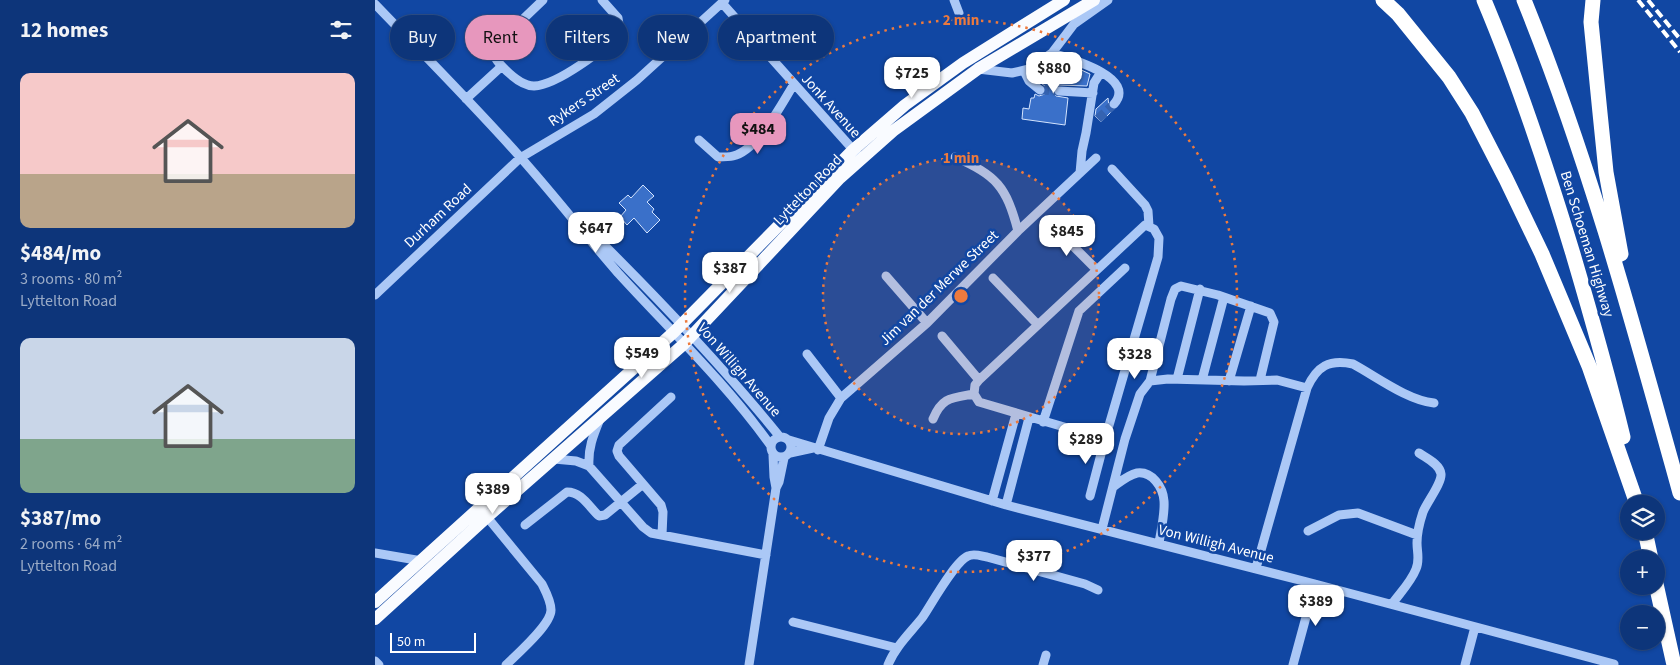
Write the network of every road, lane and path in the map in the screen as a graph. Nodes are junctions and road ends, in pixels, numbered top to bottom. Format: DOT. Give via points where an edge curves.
graph roads {
  1 [pos="543,0"];
  2 [pos="602,0"];
  3 [pos="954,0"];
  4 [pos="1064,0"];
  5 [pos="1094,0"];
  6 [pos="1108,0"];
  7 [pos="1383,0"];
  8 [pos="1484,0"];
  9 [pos="1524,0"];
  10 [pos="1593,0"];
  11 [pos="723,2"];
  12 [pos="375,4"];
  13 [pos="959,13"];
  14 [pos="1052,53"];
  15 [pos="502,66"];
  16 [pos="978,69"];
  17 [pos="1024,71"];
  18 [pos="1101,72"];
  19 [pos="794,84"];
  20 [pos="1040,90"];
  21 [pos="1059,91"];
  22 [pos="1093,93"];
  23 [pos="466,99"];
  24 [pos="1113,104"];
  25 [pos="1098,119"];
  26 [pos="1087,127"];
  27 [pos="699,140"];
  28 [pos="857,154"];
  29 [pos="955,157"];
  30 [pos="520,158"];
  31 [pos="1096,158"];
  32 [pos="1112,169"];
  33 [pos="1080,173"];
  34 [pos="1149,226"];
  35 [pos="1054,227"];
  36 [pos="1019,231"];
  37 [pos="1125,268"];
  38 [pos="1097,269"];
  39 [pos="886,276"];
  40 [pos="993,278"];
  41 [pos="1200,289"];
  42 [pos="375,295"];
  43 [pos="1224,297"];
  44 [pos="1251,306"];
  45 [pos="927,323"];
  46 [pos="1038,325"];
  47 [pos="677,328"];
  48 [pos="942,336"];
  49 [pos="688,340"];
  50 [pos="807,354"];
  51 [pos="1177,379"];
  52 [pos="979,380"];
  53 [pos="1201,380"];
  54 [pos="1260,380"];
  55 [pos="1150,381"];
  56 [pos="1229,381"];
  57 [pos="1307,388"];
  58 [pos="974,394"];
  59 [pos="671,397"];
  60 [pos="841,398"];
  61 [pos="1434,403"];
  62 [pos="1016,414"];
  63 [pos="601,418"];
  64 [pos="1029,418"];
  65 [pos="933,419"];
  66 [pos="1043,422"];
  67 [pos="779,437"];
  68 [pos="789,440"];
  69 [pos="1105,440"];
  70 [pos="816,449"];
  71 [pos="772,450"];
  72 [pos="1419,453"];
  73 [pos="787,455"];
  74 [pos="554,459"];
  75 [pos="589,466"];
  76 [pos="643,484"];
  77 [pos="1113,487"];
  78 [pos="776,488"];
  79 [pos="1680,489"];
  80 [pos="1680,493"];
  81 [pos="1635,495"];
  82 [pos="1636,495"];
  83 [pos="1090,496"];
  84 [pos="992,501"];
  85 [pos="621,503"];
  86 [pos="1007,505"];
  87 [pos="487,518"];
  88 [pos="525,525"];
  89 [pos="1102,529"];
  90 [pos="1308,531"];
  91 [pos="662,535"];
  92 [pos="1417,535"];
  93 [pos="1159,543"];
  94 [pos="375,553"];
  95 [pos="766,555"];
  96 [pos="422,560"];
  97 [pos="1256,568"];
  98 [pos="1315,584"];
  99 [pos="1098,590"];
  100 [pos="1658,595"];
  101 [pos="375,602"];
  102 [pos="1392,604"];
  103 [pos="375,619"];
  104 [pos="793,622"];
  105 [pos="1475,627"];
  106 [pos="897,648"];
  107 [pos="1045,655"];
  108 [pos="375,661"];
  109 [pos="1587,661"];
  110 [pos="1614,664"];
  111 [pos="379,665"];
  112 [pos="506,665"];
  113 [pos="749,665"];
  114 [pos="888,665"];
  115 [pos="1043,665"];
  116 [pos="1293,665"];
  117 [pos="1465,665"];
  118 [pos="1673,665"];
  1 -- 15 [label="street" via="495,48 494,58"];
  2 -- 15 [label="street" via="618,18 620,31 613,40 564,75 547,84 534,86 520,82"];
  3 -- 13 [label="street"];
  4 -- 28 [label="main road, Lyttelton Road" via="963,62 905,105"];
  5 -- 16 [label="main road, Lyttelton Road"];
  6 -- 14 [label="street" via="1074,24"];
  7 -- 81 [label="highway" via="1449,77 1472,113 1506,179 1589,366"];
  8 -- 82 [label="highway, Ben Schoeman Highway" via="1505,50 1554,191 1605,363"];
  9 -- 80 [label="highway, Ben Schoeman Highway" via="1592,187"];
  10 -- 79 [label="highway" via="1591,22 1606,172 1619,250"];
  11 -- 19 [label="street, Jonk Avenue"];
  11 -- 30 [label="street, Rykers Street" via="637,80 594,114"];
  12 -- 23 [label="street, Von Willigh Avenue"];
  14 -- 17 [label="street"];
  14 -- 18 [label="street"];
  15 -- 23 [label="street"];
  16 -- 17 [label="street" via="1012,73"];
  16 -- 28 [label="main road, Lyttelton Road"];
  17 -- 20 [label="street" via="1029,81"];
  18 -- 22 [label="street"];
  18 -- 24 [label="street" via="1118,89 1118,97"];
  19 -- 27 [label="street" via="769,125 750,146 734,156 717,157"];
  19 -- 28 [label="street, Jonk Avenue"];
  21 -- 22 [label="street"];
  22 -- 26 [label="street"];
  23 -- 30 [label="street, Von Willigh Avenue"];
  25 -- 26 [label="street"];
  26 -- 33 [label="street"];
  28 -- 47 [label="main road, Lyttelton Road"];
  28 -- 49 [label="main road, Lyttelton Road" via="840,178"];
  29 -- 36 [label="street" via="980,168 996,180 1010,202"];
  30 -- 42 [label="street, Durham Road"];
  30 -- 47 [label="street, Von Willigh Avenue" via="616,270"];
  31 -- 33 [label="street, Jim van der Merwe Street"];
  32 -- 34 [label="street" via="1145,205"];
  33 -- 36 [label="street, Jim van der Merwe Street"];
  34 -- 38 [label="street" via="1140,228"];
  34 -- 69 [label="street" via="1159,238 1158,256"];
  35 -- 38 [label="street"];
  36 -- 45 [label="street, Jim van der Merwe Street"];
  37 -- 66 [label="street" via="1079,311"];
  38 -- 46 [label="street"];
  39 -- 45 [label="street"];
  40 -- 46 [label="street"];
  41 -- 43 [label="street"];
  41 -- 51 [label="street"];
  41 -- 55 [label="street" via="1181,286 1175,289"];
  43 -- 44 [label="street"];
  43 -- 53 [label="street"];
  44 -- 54 [label="street" via="1271,313 1275,322"];
  44 -- 56 [label="street"];
  45 -- 60 [label="street, Jim van der Merwe Street"];
  46 -- 52 [label="street"];
  47 -- 49 [label="street, Von Willigh Avenue"];
  47 -- 96 [label="main road, Lyttelton Road"];
  48 -- 52 [label="street"];
  49 -- 63 [label="main road, Lyttelton Road"];
  49 -- 67 [label="street, Von Willigh Avenue" via="756,408"];
  49 -- 71 [label="street, Von Willigh Avenue" via="749,415"];
  50 -- 60 [label="street"];
  51 -- 53 [label="street"];
  51 -- 55 [label="street"];
  52 -- 58 [label="street"];
  53 -- 56 [label="street"];
  54 -- 56 [label="street"];
  54 -- 57 [label="street" via="1277,380"];
  55 -- 77 [label="street" via="1140,394"];
  57 -- 61 [label="street" via="1320,368 1333,362 1345,362 1422,402"];
  57 -- 97 [label="street"];
  58 -- 62 [label="street" via="979,402"];
  58 -- 65 [label="street" via="949,398 938,408"];
  59 -- 76 [label="street" via="619,445 617,451"];
  60 -- 70 [label="street, Jim van der Merwe Street"];
  62 -- 64 [label="street"];
  62 -- 84 [label="street"];
  63 -- 74 [label="main road, Lyttelton Road"];
  63 -- 75 [label="street" via="590,443"];
  64 -- 66 [label="street"];
  64 -- 86 [label="street"];
  66 -- 69 [label="street"];
  67 -- 68 [label="street"];
  67 -- 71 [label="street" via="774,440"];
  68 -- 70 [label="street, Von Willigh Avenue"];
  68 -- 73 [label="street" via="792,447"];
  69 -- 83 [label="street"];
  70 -- 73 [label="street, Von Willigh Avenue"];
  70 -- 84 [label="street, Von Willigh Avenue"];
  71 -- 73 [label="street" via="776,457"];
  71 -- 78 [label="street"];
  72 -- 92 [label="street" via="1438,466 1441,474"];
  73 -- 78 [label="street"];
  74 -- 75 [label="street"];
  74 -- 87 [label="main road, Lyttelton Road"];
  75 -- 85 [label="street"];
  76 -- 85 [label="street"];
  76 -- 91 [label="street" via="661,505"];
  77 -- 89 [label="street"];
  77 -- 93 [label="street" via="1138,473 1153,478 1158,484 1164,499"];
  78 -- 95 [label="street"];
  84 -- 86 [label="street, Von Willigh Avenue"];
  85 -- 88 [label="street" via="599,516 579,494 567,492"];
  85 -- 91 [label="street" via="643,527"];
  86 -- 89 [label="street, Von Willigh Avenue"];
  87 -- 103 [label="main road, Lyttelton Road"];
  87 -- 112 [label="street" via="542,584 551,612 546,624"];
  89 -- 93 [label="street, Von Willigh Avenue"];
  90 -- 92 [label="street" via="1339,515 1358,513"];
  91 -- 95 [label="street"];
  92 -- 102 [label="street" via="1417,568"];
  93 -- 97 [label="street, Von Willigh Avenue"];
  94 -- 96 [label="street"];
  95 -- 113 [label="street"];
  96 -- 101 [label="main road, Lyttelton Road"];
  97 -- 98 [label="street, Von Willigh Avenue"];
  98 -- 102 [label="street, Von Willigh Avenue"];
  98 -- 116 [label="street"];
  99 -- 106 [label="street" via="987,557 968,556 961,560"];
  100 -- 118 [label="highway"];
  102 -- 105 [label="street, Von Willigh Avenue"];
  104 -- 106 [label="street"];
  105 -- 109 [label="street, Von Willigh Avenue"];
  105 -- 117 [label="street"];
  106 -- 114 [label="street"];
  107 -- 115 [label="street"];
  108 -- 111 [label="street"];
  109 -- 110 [label="street, Von Willigh Avenue"];
}
